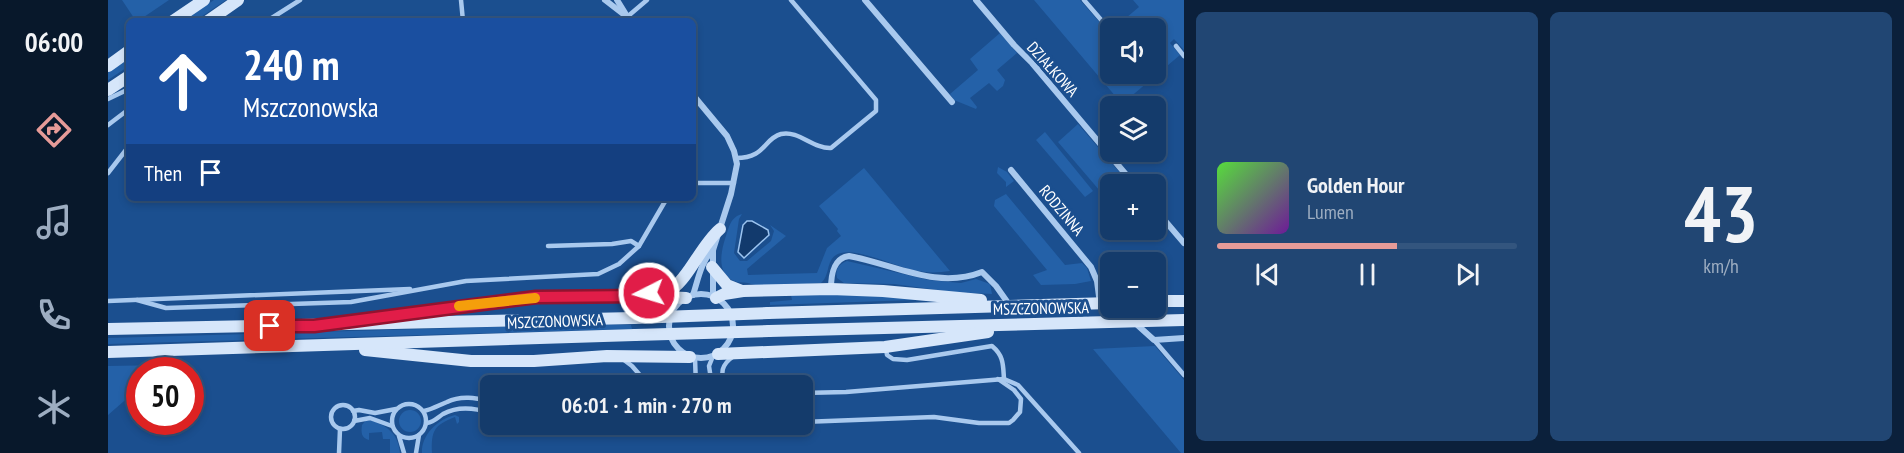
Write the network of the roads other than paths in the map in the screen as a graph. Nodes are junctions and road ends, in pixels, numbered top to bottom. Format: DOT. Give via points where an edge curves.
graph roads {
  1 [pos="204,0"];
  2 [pos="238,0"];
  3 [pos="300,0"];
  4 [pos="605,0"];
  5 [pos="617,0"];
  6 [pos="647,0"];
  7 [pos="791,0"];
  8 [pos="865,0"];
  9 [pos="976,0"];
  10 [pos="1084,0"];
  11 [pos="462,1"];
  12 [pos="177,18"];
  13 [pos="212,18"];
  14 [pos="272,18"];
  15 [pos="463,18"];
  16 [pos="627,18"];
  17 [pos="627,18"];
  18 [pos="629,18"];
  19 [pos="1100,19"];
  20 [pos="1176,46"];
  21 [pos="126,53"];
  22 [pos="1184,56"];
  23 [pos="108,66"];
  24 [pos="126,78"];
  25 [pos="108,90"];
  26 [pos="126,90"];
  27 [pos="108,99"];
  28 [pos="696,99"];
  29 [pos="951,102"];
  30 [pos="126,111"];
  31 [pos="108,125"];
  32 [pos="126,150"];
  33 [pos="736,158"];
  34 [pos="1011,170"];
  35 [pos="108,173"];
  36 [pos="1126,174"];
  37 [pos="696,183"];
  38 [pos="734,183"];
  39 [pos="665,201"];
  40 [pos="1166,222"];
  41 [pos="720,229"];
  42 [pos="1184,243"];
  43 [pos="548,246"];
  44 [pos="639,246"];
  45 [pos="713,250"];
  46 [pos="712,267"];
  47 [pos="422,289"];
  48 [pos="831,289"];
  49 [pos="1100,289"];
  50 [pos="743,291"];
  51 [pos="643,296"];
  52 [pos="690,297"];
  53 [pos="715,297"];
  54 [pos="137,300"];
  55 [pos="108,301"];
  56 [pos="1166,301"];
  57 [pos="1184,301"];
  58 [pos="1008,303"];
  59 [pos="1100,303"];
  60 [pos="1033,305"];
  61 [pos="1184,321"];
  62 [pos="1133,322"];
  63 [pos="1037,325"];
  64 [pos="314,326"];
  65 [pos="108,329"];
  66 [pos="1184,338"];
  67 [pos="1154,340"];
  68 [pos="319,346"];
  69 [pos="885,347"];
  70 [pos="108,352"];
  71 [pos="739,354"];
  72 [pos="716,355"];
  73 [pos="607,356"];
  74 [pos="693,357"];
  75 [pos="639,375"];
  76 [pos="695,375"];
  77 [pos="710,375"];
  78 [pos="723,375"];
  79 [pos="1184,375"];
  80 [pos="998,379"];
  81 [pos="1004,379"];
  82 [pos="813,393"];
  83 [pos="480,399"];
  84 [pos="396,409"];
  85 [pos="480,410"];
  86 [pos="353,411"];
  87 [pos="424,411"];
  88 [pos="354,421"];
  89 [pos="813,422"];
  90 [pos="427,423"];
  91 [pos="392,426"];
  92 [pos="339,429"];
  93 [pos="398,434"];
  94 [pos="419,435"];
  95 [pos="339,453"];
  96 [pos="404,453"];
  97 [pos="416,453"];
  98 [pos="1079,453"];
  1 -- 12 [label="main road"];
  2 -- 13 [label="main road"];
  3 -- 14 [label="lane"];
  4 -- 16 [label="street"];
  5 -- 17 [label="street"];
  6 -- 18 [label="lane"];
  7 -- 33 [label="lane" via="876,100 876,111 831,147 782,134 754,156"];
  8 -- 29 [label="street"];
  9 -- 36 [label="street, DZIAŁKOWA"];
  10 -- 19 [label="lane"];
  11 -- 15 [label="lane"];
  20 -- 22 [label="lane"];
  21 -- 23 [label="main road"];
  24 -- 25 [label="main road"];
  26 -- 27 [label="lane"];
  28 -- 33 [label="street" via="722,129"];
  30 -- 31 [label="lane"];
  32 -- 35 [label="lane"];
  33 -- 38 [label="street"];
  34 -- 49 [label="street, RODZINNA" via="1091,267"];
  37 -- 38 [label="lane"];
  38 -- 41 [label="street"];
  39 -- 44 [label="lane"];
  40 -- 42 [label="street"];
  41 -- 45 [label="street"];
  41 -- 51 [label="main road" via="677,284 670,290"];
  43 -- 44 [label="lane" via="632,241"];
  44 -- 47 [label="lane" via="620,264 598,274 484,280"];
  45 -- 46 [label="street"];
  45 -- 52 [label="street"];
  46 -- 50 [label="main road" via="727,285"];
  46 -- 53 [label="street"];
  47 -- 54 [label="lane"];
  47 -- 54 [label="lane" via="351,302 166,308"];
  48 -- 50 [label="main road"];
  48 -- 58 [label="main road"];
  48 -- 58 [label="street" via="837,263 849,256 932,278 966,277 982,272"];
  50 -- 53 [label="main road"];
  51 -- 52 [label="main road"];
  51 -- 64 [label="main road" via="536,297"];
  52 -- 53 [label="street"];
  52 -- 74 [label="street" via="672,314 669,329 674,344"];
  53 -- 72 [label="street" via="730,312 734,326 731,340"];
  54 -- 55 [label="lane"];
  56 -- 57 [label="main road"];
  58 -- 60 [label="main road"];
  59 -- 60 [label="main road, MSZCZONOWSKA"];
  60 -- 64 [label="main road, MSZCZONOWSKA, bridge"];
  61 -- 62 [label="main road, MSZCZONOWSKA"];
  62 -- 63 [label="main road, MSZCZONOWSKA"];
  62 -- 67 [label="street"];
  63 -- 68 [label="main road, MSZCZONOWSKA, bridge"];
  63 -- 69 [label="main road"];
  64 -- 65 [label="main road, MSZCZONOWSKA"];
  66 -- 67 [label="street"];
  67 -- 79 [label="lane"];
  68 -- 70 [label="main road, MSZCZONOWSKA"];
  68 -- 73 [label="main road" via="471,361"];
  69 -- 71 [label="main road"];
  69 -- 81 [label="lane" via="887,355 898,360 992,346 1003,360"];
  71 -- 72 [label="main road"];
  71 -- 78 [label="lane" via="723,366"];
  72 -- 74 [label="street"];
  72 -- 77 [label="lane" via="709,366"];
  73 -- 74 [label="main road"];
  73 -- 75 [label="lane" via="619,358"];
  74 -- 76 [label="lane"];
  80 -- 81 [label="lane"];
  80 -- 82 [label="lane"];
  80 -- 89 [label="lane" via="1021,399 1020,412 1008,423 934,417"];
  81 -- 98 [label="lane" via="1018,385"];
  83 -- 87 [label="lane" via="448,401"];
  84 -- 86 [label="lane" via="375,413"];
  84 -- 87 [label="lane" via="409,403"];
  84 -- 91 [label="lane"];
  85 -- 90 [label="lane" via="460,409"];
  86 -- 88 [label="lane"];
  86 -- 92 [label="lane" via="342,406 333,412 332,421"];
  87 -- 90 [label="lane"];
  88 -- 91 [label="lane" via="370,418"];
  88 -- 92 [label="lane" via="350,427"];
  90 -- 94 [label="lane"];
  91 -- 93 [label="lane"];
  92 -- 95 [label="lane"];
  93 -- 94 [label="lane" via="411,438"];
  93 -- 96 [label="lane"];
  94 -- 97 [label="lane"];
}
